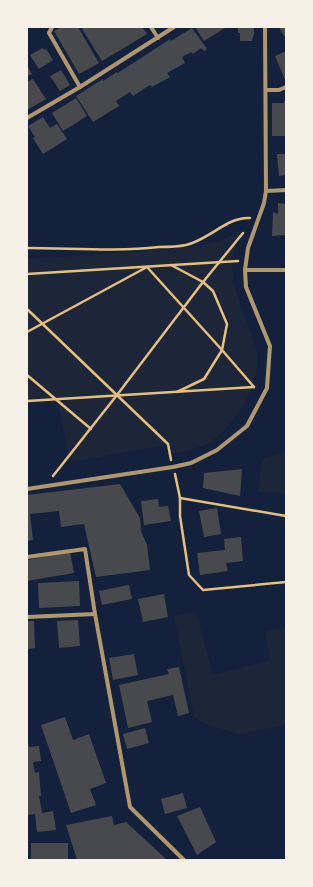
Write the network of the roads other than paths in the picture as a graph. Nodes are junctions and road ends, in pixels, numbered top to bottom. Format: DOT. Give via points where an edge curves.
graph roads {
  1 [pos="52,27"];
  2 [pos="151,27"];
  3 [pos="174,27"];
  4 [pos="265,27"];
  5 [pos="158,38"];
  6 [pos="80,87"];
  7 [pos="286,87"];
  8 [pos="266,90"];
  9 [pos="27,118"];
  10 [pos="286,190"];
  11 [pos="266,191"];
  12 [pos="245,270"];
  13 [pos="286,270"];
  14 [pos="27,489"];
  15 [pos="27,557"];
  16 [pos="95,614"];
  17 [pos="27,617"];
  18 [pos="184,860"];
  1 -- 6 [label="street" via="49,33"];
  2 -- 5 [label="street"];
  3 -- 5 [label="street"];
  4 -- 8 [label="street"];
  5 -- 6 [label="street"];
  6 -- 9 [label="street"];
  7 -- 8 [label="street"];
  8 -- 11 [label="street"];
  10 -- 11 [label="street"];
  11 -- 12 [label="street" via="248,248"];
  12 -- 13 [label="street"];
  12 -- 14 [label="street" via="246,287 270,346 267,388 247,426 217,450 191,463"];
  15 -- 16 [label="street" via="85,548"];
  16 -- 17 [label="street"];
  16 -- 18 [label="street" via="130,807"];
}
